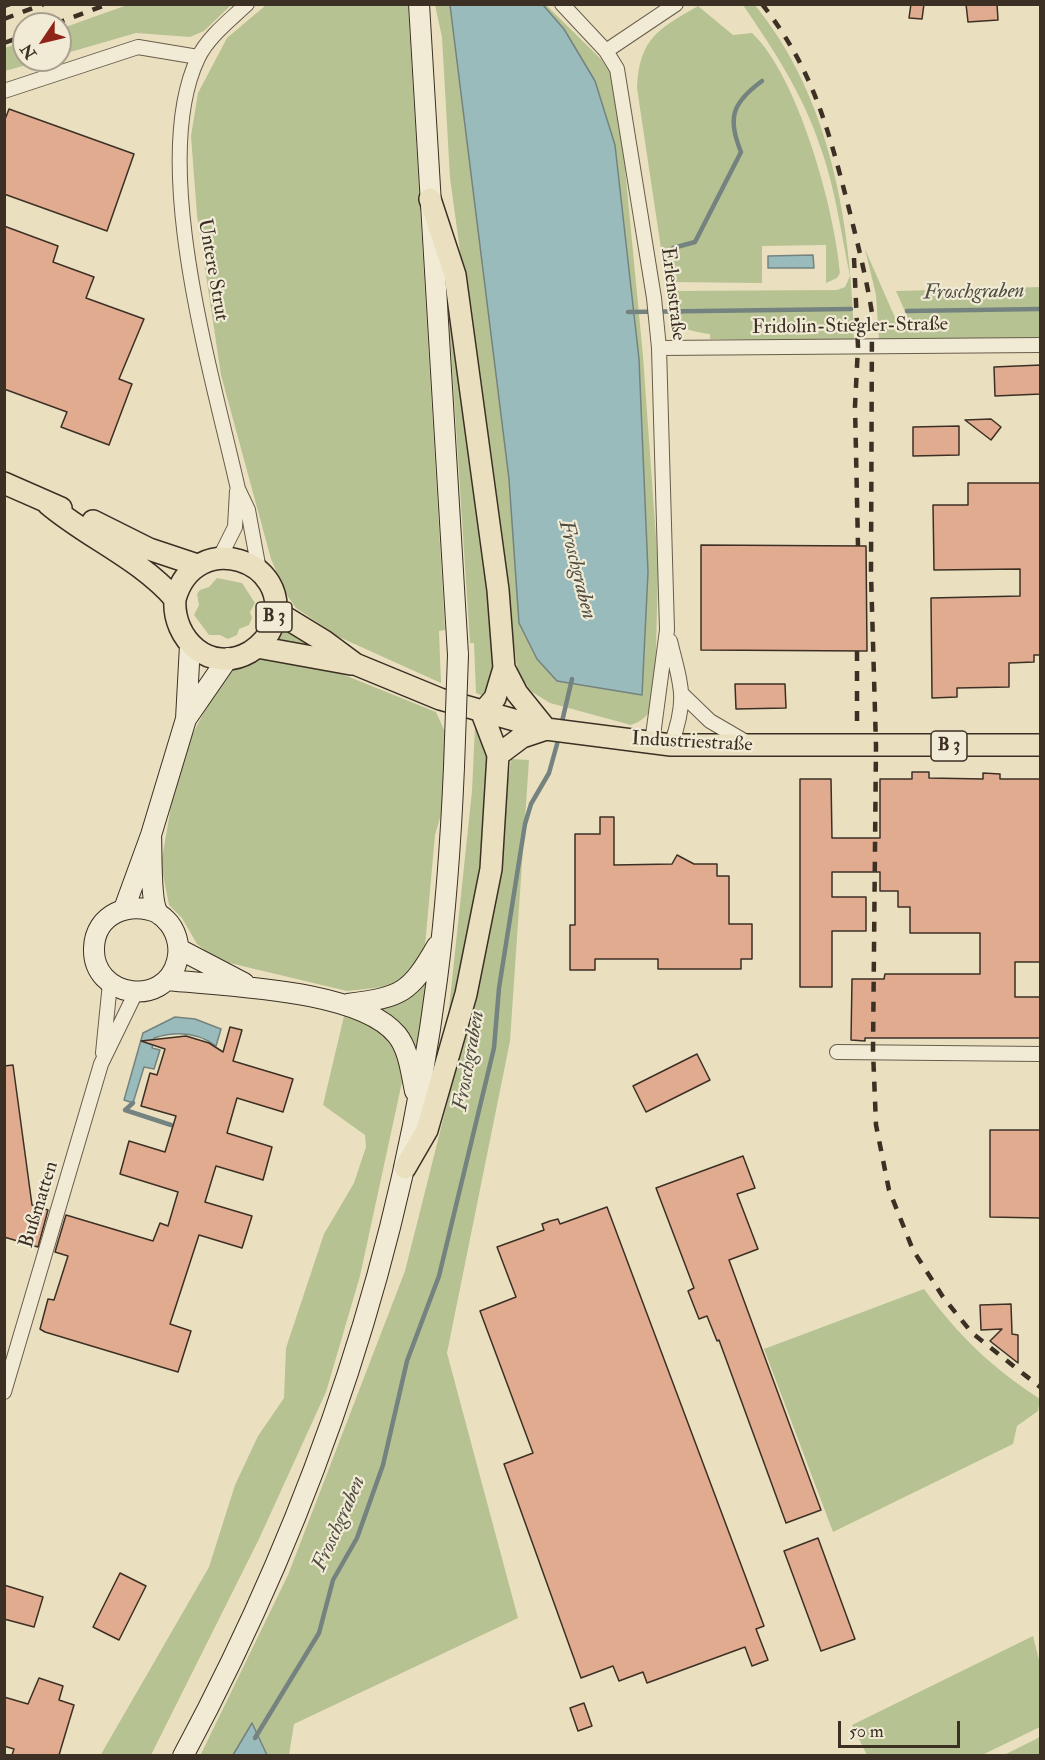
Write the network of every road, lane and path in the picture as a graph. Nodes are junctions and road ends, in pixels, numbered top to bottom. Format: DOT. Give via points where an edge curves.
graph roads {
  1 [pos="247,4"];
  2 [pos="419,4"];
  3 [pos="562,4"];
  4 [pos="676,4"];
  5 [pos="606,51"];
  6 [pos="198,57"];
  7 [pos="4,91"];
  8 [pos="430,199"];
  9 [pos="1041,345"];
  10 [pos="659,348"];
  11 [pos="4,483"];
  12 [pos="237,489"];
  13 [pos="48,504"];
  14 [pos="220,557"];
  15 [pos="197,566"];
  16 [pos="259,570"];
  17 [pos="175,599"];
  18 [pos="275,611"];
  19 [pos="667,630"];
  20 [pos="190,645"];
  21 [pos="258,646"];
  22 [pos="228,658"];
  23 [pos="355,664"];
  24 [pos="504,668"];
  25 [pos="683,695"];
  26 [pos="483,713"];
  27 [pos="186,719"];
  28 [pos="546,729"];
  29 [pos="661,743"];
  30 [pos="1041,745"];
  31 [pos="756,747"];
  32 [pos="498,755"];
  33 [pos="151,836"];
  34 [pos="124,909"];
  35 [pos="158,913"];
  36 [pos="442,937"];
  37 [pos="179,949"];
  38 [pos="166,980"];
  39 [pos="110,983"];
  40 [pos="255,988"];
  41 [pos="136,992"];
  42 [pos="348,1004"];
  43 [pos="837,1052"];
  44 [pos="1041,1054"];
  45 [pos="101,1064"];
  46 [pos="417,1100"];
  47 [pos="405,1168"];
  48 [pos="4,1392"];
  49 [pos="183,1755"];
  1 -- 6 [label="street, Untere Strut"];
  2 -- 8 [label="main road"];
  3 -- 5 [label="street"];
  4 -- 5 [label="street"];
  5 -- 10 [label="street, Erlenstraße" via="622,86"];
  6 -- 7 [label="street" via="138,47"];
  6 -- 12 [label="street, Untere Strut" via="182,106 178,150 180,195 194,289"];
  8 -- 24 [label="main road" via="455,275 498,590"];
  8 -- 36 [label="main road, bridge" via="458,654"];
  9 -- 10 [label="street, Fridolin-Stiegler-Straße"];
  10 -- 19 [label="street, Erlenstraße"];
  11 -- 13 [label="main road"];
  12 -- 14 [label="street, Untere Strut" via="235,527"];
  12 -- 16 [label="street, Untere Strut" via="248,510"];
  13 -- 15 [label="main road" via="71,510 167,556"];
  13 -- 17 [label="main road" via="127,557"];
  14 -- 15 [label="main road"];
  14 -- 16 [label="main road" via="234,558"];
  15 -- 17 [label="main road" via="183,580"];
  16 -- 18 [label="main road, B 3" via="272,591"];
  17 -- 20 [label="main road" via="177,624"];
  18 -- 21 [label="main road, B 3" via="272,627"];
  18 -- 23 [label="main road, B 3"];
  19 -- 25 [label="street, Erlenstraße"];
  19 -- 29 [label="street, Erlenstraße"];
  20 -- 22 [label="main road" via="208,656"];
  20 -- 27 [label="main road"];
  21 -- 22 [label="main road, B 3" via="239,657"];
  21 -- 23 [label="main road, B 3"];
  22 -- 27 [label="main road"];
  23 -- 26 [label="main road, Industriestraße / B 3"];
  24 -- 26 [label="main road" via="495,698"];
  24 -- 28 [label="main road" via="517,693"];
  25 -- 29 [label="street, Erlenstraße" via="681,717"];
  25 -- 31 [label="street" via="710,721"];
  26 -- 28 [label="main road, Industriestraße / B 3"];
  26 -- 32 [label="main road"];
  27 -- 33 [label="main road"];
  28 -- 29 [label="main road, Industriestraße / B 3"];
  28 -- 32 [label="main road" via="522,737"];
  29 -- 31 [label="main road, Industriestraße / B 3"];
  30 -- 31 [label="main road, Industriestraße / B 3"];
  32 -- 47 [label="main road" via="490,869 466,994 427,1130"];
  33 -- 34 [label="main road"];
  33 -- 35 [label="main road" via="152,882"];
  34 -- 35 [label="main road" via="141,907"];
  34 -- 39 [label="main road" via="107,918 95,938 95,962"];
  35 -- 37 [label="main road" via="175,932"];
  36 -- 42 [label="main road" via="426,966 408,987 385,999"];
  36 -- 46 [label="main road"];
  37 -- 38 [label="main road" via="177,963"];
  37 -- 40 [label="main road"];
  38 -- 40 [label="main road"];
  38 -- 41 [label="main road"];
  39 -- 41 [label="main road"];
  39 -- 45 [label="street, Bußmatten"];
  40 -- 42 [label="main road"];
  41 -- 45 [label="street, Bußmatten"];
  42 -- 46 [label="main road" via="381,1020 398,1036 405,1048"];
  43 -- 44 [label="street"];
  45 -- 48 [label="street, Bußmatten"];
  46 -- 47 [label="main road"];
  47 -- 49 [label="main road" via="342,1395 302,1502 261,1599"];
}
